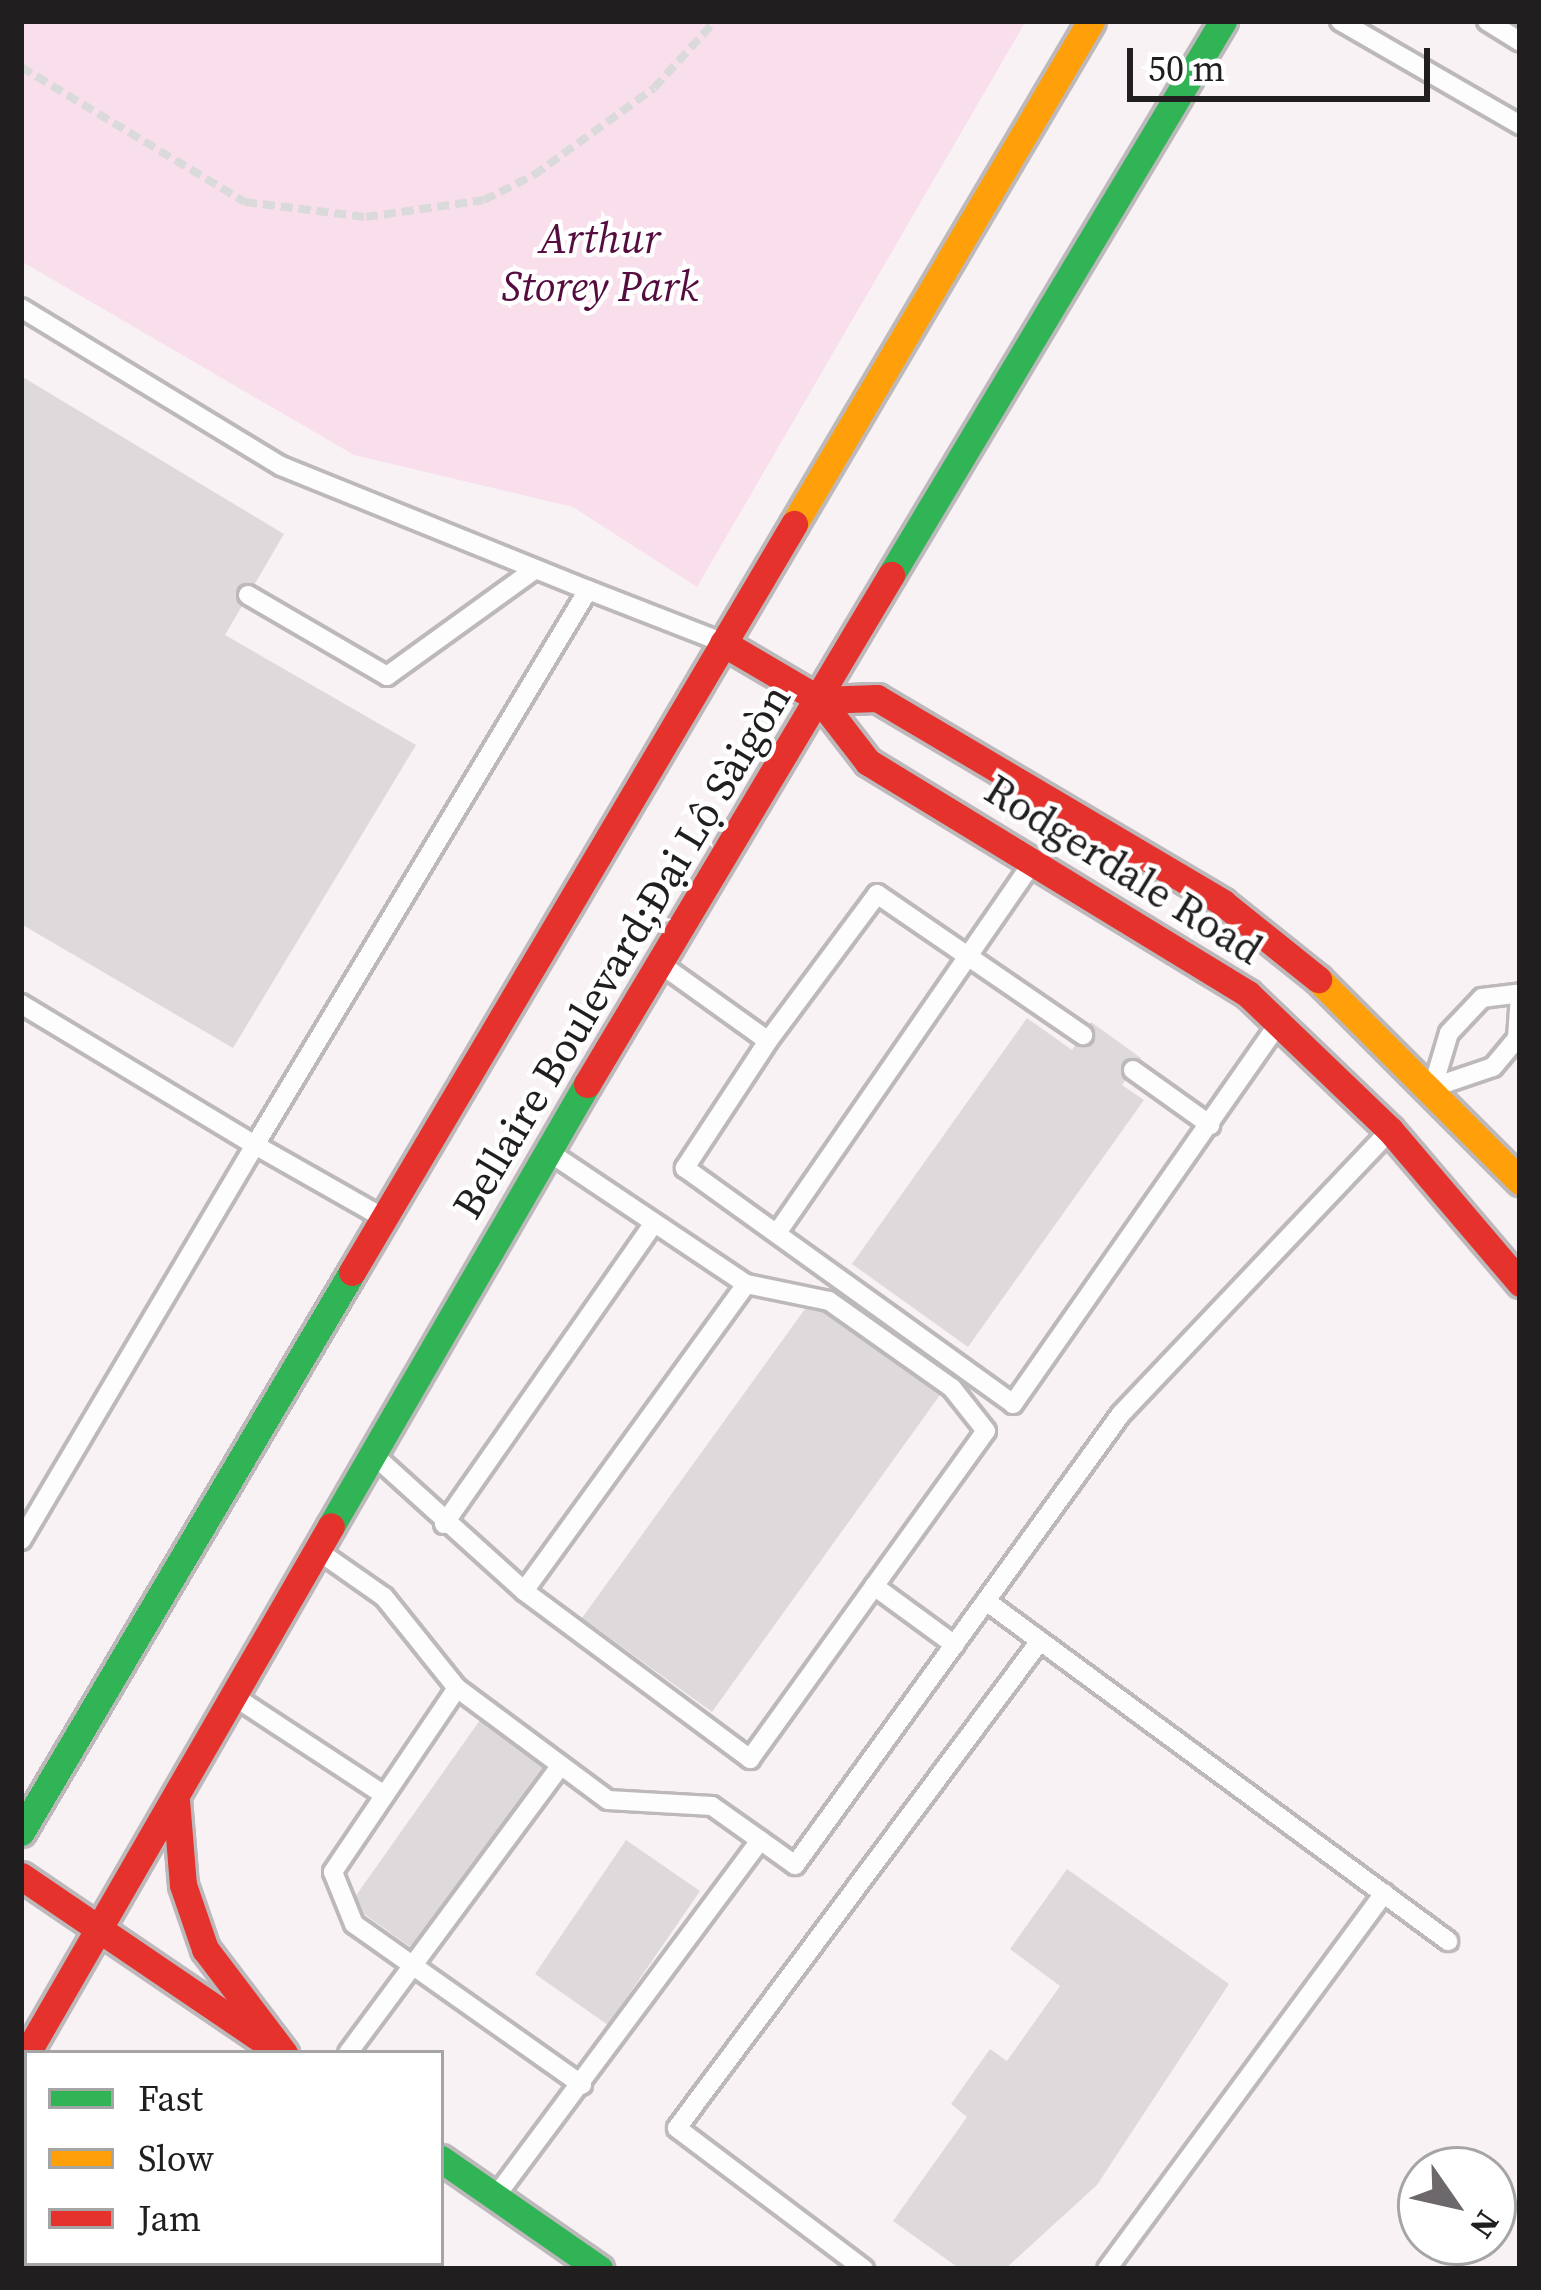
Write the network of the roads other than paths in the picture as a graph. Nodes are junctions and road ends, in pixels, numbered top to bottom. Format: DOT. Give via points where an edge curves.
graph roads {
  1 [pos="1091,21"];
  2 [pos="1223,21"];
  3 [pos="1340,21"];
  4 [pos="1487,21"];
  5 [pos="1520,42"];
  6 [pos="1520,125"];
  7 [pos="21,308"];
  8 [pos="534,570"];
  9 [pos="588,590"];
  10 [pos="248,595"];
  11 [pos="723,643"];
  12 [pos="820,700"];
  13 [pos="1035,860"];
  14 [pos="969,955"];
  15 [pos="660,963"];
  16 [pos="1520,994"];
  17 [pos="21,1004"];
  18 [pos="1280,1021"];
  19 [pos="1083,1035"];
  20 [pos="768,1041"];
  21 [pos="1133,1070"];
  22 [pos="1433,1088"];
  23 [pos="1210,1125"];
  24 [pos="1390,1130"];
  25 [pos="255,1145"];
  26 [pos="548,1151"];
  27 [pos="1520,1181"];
  28 [pos="384,1218"];
  29 [pos="655,1223"];
  30 [pos="777,1233"];
  31 [pos="1520,1283"];
  32 [pos="746,1284"];
  33 [pos="374,1455"];
  34 [pos="444,1523"];
  35 [pos="21,1540"];
  36 [pos="319,1551"];
  37 [pos="874,1586"];
  38 [pos="524,1591"];
  39 [pos="986,1601"];
  40 [pos="1040,1641"];
  41 [pos="955,1645"];
  42 [pos="457,1688"];
  43 [pos="235,1697"];
  44 [pos="94,1708"];
  45 [pos="35,1746"];
  46 [pos="561,1765"];
  47 [pos="384,1796"];
  48 [pos="176,1801"];
  49 [pos="21,1832"];
  50 [pos="760,1840"];
  51 [pos="21,1876"];
  52 [pos="1384,1893"];
  53 [pos="101,1930"];
  54 [pos="1448,1941"];
  55 [pos="412,1965"];
  56 [pos="29,2050"];
  57 [pos="279,2050"];
  58 [pos="281,2050"];
  59 [pos="350,2050"];
  60 [pos="582,2085"];
  61 [pos="444,2161"];
  62 [pos="496,2195"];
  63 [pos="599,2269"];
  64 [pos="864,2269"];
  65 [pos="1107,2269"];
  1 -- 11 [label="main road, Bellaire Boulevard;Đại Lộ Sàigòn"];
  2 -- 12 [label="main road, Bellaire Boulevard;Đại Lộ Sàigòn"];
  3 -- 6 [label="lane"];
  4 -- 5 [label="lane"];
  7 -- 8 [label="lane" via="281,466"];
  8 -- 9 [label="lane"];
  8 -- 10 [label="lane" via="387,676"];
  9 -- 11 [label="lane"];
  9 -- 25 [label="lane"];
  11 -- 12 [label="main road, Rodgerdale Road"];
  11 -- 28 [label="main road, Bellaire Boulevard;Đại Lộ Sàigòn"];
  12 -- 13 [label="main road, Rodgerdale Road" via="868,762"];
  12 -- 15 [label="main road, Bellaire Boulevard;Đại Lộ Sàigòn"];
  12 -- 22 [label="main road, Rodgerdale Road" via="877,698 1123,838 1286,950"];
  13 -- 14 [label="lane"];
  13 -- 18 [label="main road, Rodgerdale Road" via="1164,934"];
  14 -- 19 [label="lane"];
  14 -- 20 [label="lane" via="877,894"];
  14 -- 30 [label="lane"];
  15 -- 20 [label="lane"];
  15 -- 26 [label="main road, Bellaire Boulevard;Đại Lộ Sàigòn"];
  16 -- 22 [label="lane" via="1471,1010 1449,1034"];
  16 -- 22 [label="lane" via="1517,1038 1493,1067"];
  17 -- 25 [label="lane"];
  18 -- 23 [label="lane"];
  18 -- 24 [label="main road, Rodgerdale Road"];
  20 -- 30 [label="lane" via="685,1168"];
  21 -- 23 [label="lane"];
  22 -- 24 [label="main road"];
  22 -- 27 [label="main road, Rodgerdale Road"];
  23 -- 30 [label="lane" via="1013,1404"];
  24 -- 31 [label="main road, Rodgerdale Road"];
  24 -- 39 [label="lane" via="1121,1414"];
  25 -- 28 [label="lane"];
  25 -- 35 [label="lane"];
  26 -- 29 [label="lane"];
  26 -- 33 [label="main road, Bellaire Boulevard;Đại Lộ Sàigòn"];
  28 -- 44 [label="main road, Bellaire Boulevard;Đại Lộ Sàigòn"];
  29 -- 32 [label="lane"];
  29 -- 34 [label="lane"];
  32 -- 37 [label="lane" via="829,1301 952,1388 986,1431"];
  32 -- 38 [label="lane"];
  33 -- 34 [label="lane"];
  33 -- 36 [label="main road, Bellaire Boulevard;Đại Lộ Sàigòn"];
  34 -- 38 [label="lane"];
  36 -- 42 [label="lane" via="385,1597"];
  36 -- 43 [label="main road, Bellaire Boulevard;Đại Lộ Sàigòn"];
  37 -- 38 [label="lane" via="750,1760"];
  37 -- 41 [label="lane"];
  39 -- 40 [label="lane"];
  39 -- 41 [label="lane"];
  40 -- 52 [label="lane"];
  40 -- 64 [label="lane" via="677,2128"];
  41 -- 50 [label="lane" via="796,1865"];
  42 -- 46 [label="lane"];
  42 -- 47 [label="lane"];
  43 -- 47 [label="lane"];
  43 -- 48 [label="main road, Bellaire Boulevard;Đại Lộ Sàigòn"];
  44 -- 45 [label="main road"];
  44 -- 49 [label="main road, Bellaire Boulevard;Đại Lộ Sàigòn"];
  46 -- 50 [label="lane" via="608,1800 712,1806"];
  46 -- 55 [label="lane"];
  47 -- 55 [label="lane" via="333,1872 354,1924"];
  48 -- 53 [label="main road, Bellaire Boulevard;Đại Lộ Sàigòn"];
  48 -- 58 [label="main road" via="183,1885 205,1949"];
  50 -- 60 [label="lane"];
  51 -- 53 [label="main road"];
  52 -- 54 [label="lane"];
  52 -- 65 [label="lane"];
  53 -- 56 [label="main road, Bellaire Boulevard;Đại Lộ Sàigòn"];
  53 -- 57 [label="main road"];
  55 -- 59 [label="lane"];
  55 -- 60 [label="lane"];
  60 -- 62 [label="lane"];
  61 -- 62 [label="main road"];
  62 -- 63 [label="main road"];
}
